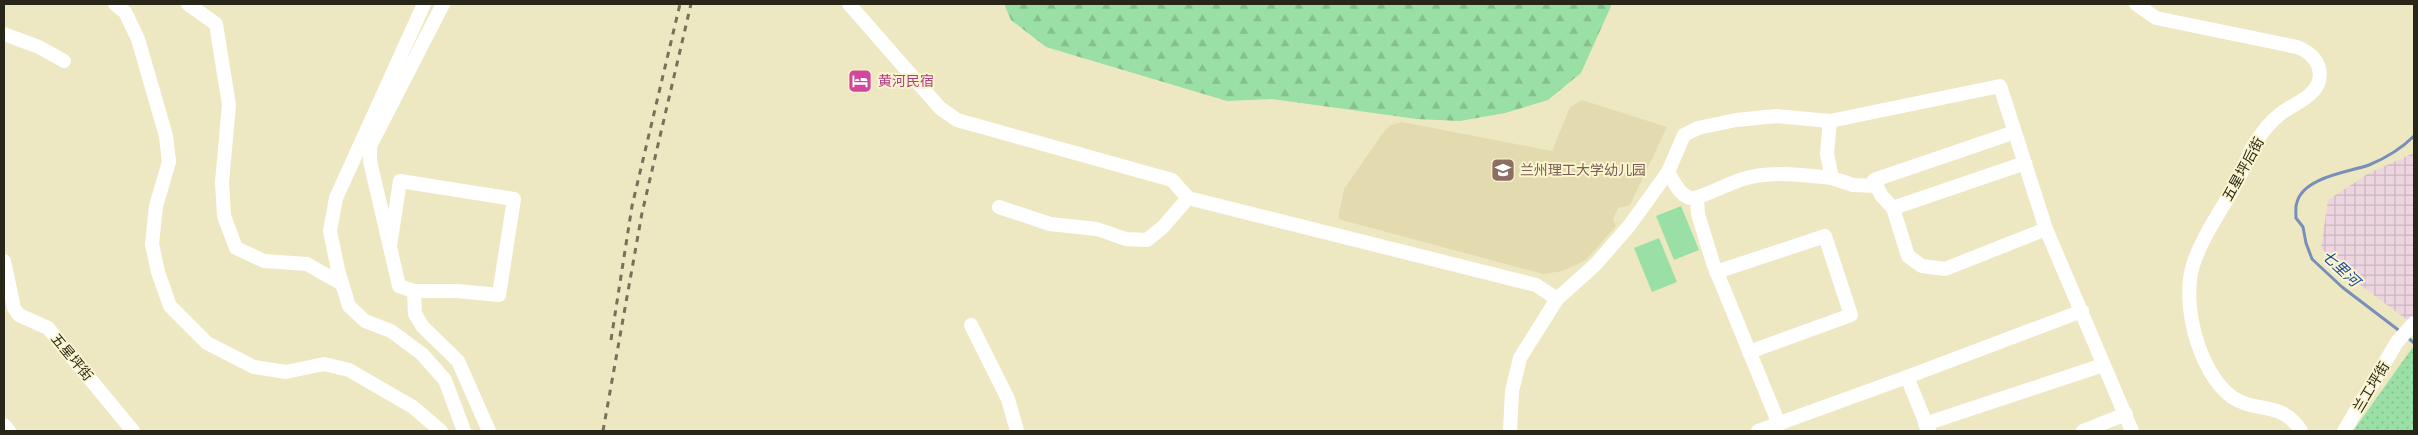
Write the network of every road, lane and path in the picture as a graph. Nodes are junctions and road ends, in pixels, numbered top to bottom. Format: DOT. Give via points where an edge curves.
graph roads {
  1 [pos="114,4"];
  2 [pos="188,4"];
  3 [pos="424,4"];
  4 [pos="443,4"];
  5 [pos="849,4"];
  6 [pos="2136,4"];
  7 [pos="4,34"];
  8 [pos="64,61"];
  9 [pos="1830,121"];
  10 [pos="2015,132"];
  11 [pos="2025,163"];
  12 [pos="1668,172"];
  13 [pos="1832,178"];
  14 [pos="1877,186"];
  15 [pos="1188,198"];
  16 [pos="1697,199"];
  17 [pos="998,207"];
  18 [pos="1893,208"];
  19 [pos="2046,229"];
  20 [pos="390,246"];
  21 [pos="4,261"];
  22 [pos="1716,272"];
  23 [pos="342,284"];
  24 [pos="414,291"];
  25 [pos="7,296"];
  26 [pos="1557,299"];
  27 [pos="2082,311"];
  28 [pos="2414,323"];
  29 [pos="971,325"];
  30 [pos="1750,352"];
  31 [pos="2103,365"];
  32 [pos="1907,377"];
  33 [pos="2126,414"];
  34 [pos="1779,424"];
  35 [pos="4,425"];
  36 [pos="1927,428"];
  37 [pos="9,431"];
  38 [pos="133,431"];
  39 [pos="441,431"];
  40 [pos="464,431"];
  41 [pos="489,431"];
  42 [pos="1017,431"];
  43 [pos="1510,431"];
  44 [pos="1758,431"];
  45 [pos="2083,431"];
  46 [pos="2132,431"];
  47 [pos="2301,431"];
  48 [pos="2344,431"];
  1 -- 39 [label="street" via="125,12 138,39 166,136 169,162 156,206 152,244 170,306 207,343 254,367 286,372 324,364 349,370 413,407"];
  2 -- 23 [label="street" via="216,24 229,105 222,182 224,216 236,248 264,261 307,264"];
  3 -- 23 [label="street" via="336,198 330,231"];
  4 -- 20 [label="street" via="370,146 370,161"];
  5 -- 15 [label="street" via="940,108 957,120 1172,180"];
  6 -- 47 [label="street, 五星坪后街" via="2156,18 2306,50 2318,63 2320,72 2314,90 2278,115 2254,144 2193,266 2189,297 2202,357 2215,380 2233,398 2283,412 2295,421"];
  7 -- 8 [label="street" via="39,46"];
  9 -- 10 [label="street" via="2000,86"];
  9 -- 12 [label="street" via="1776,116 1698,128 1684,135"];
  9 -- 13 [label="street" via="1827,154"];
  10 -- 11 [label="street"];
  10 -- 14 [label="street" via="1874,180"];
  11 -- 18 [label="street"];
  11 -- 19 [label="street"];
  12 -- 16 [label="street" via="1679,191"];
  12 -- 26 [label="street" via="1629,226 1596,264"];
  13 -- 14 [label="street" via="1853,185"];
  13 -- 16 [label="street" via="1788,174 1753,176 1720,186"];
  14 -- 18 [label="street" via="1880,195"];
  15 -- 17 [label="street" via="1163,227 1146,240 1126,239 1096,229 1050,224"];
  15 -- 26 [label="street" via="1536,285"];
  16 -- 22 [label="street" via="1698,214"];
  18 -- 19 [label="street" via="1908,256 1922,266 1945,269"];
  19 -- 27 [label="street"];
  20 -- 24 [label="street" via="399,286"];
  20 -- 24 [label="street" via="400,182 514,199 499,295"];
  21 -- 25 [label="street, 五星坪街"];
  22 -- 30 [label="street"];
  22 -- 30 [label="street" via="1826,236 1852,314"];
  23 -- 40 [label="street" via="349,306 365,321 390,331 422,354 444,380"];
  24 -- 41 [label="street" via="415,314 458,361"];
  25 -- 38 [label="street, 五星坪街" via="19,315 48,328"];
  26 -- 43 [label="street" via="1520,358 1512,391"];
  27 -- 31 [label="street"];
  27 -- 32 [label="street"];
  28 -- 48 [label="street, 兰工坪街" via="2397,342"];
  29 -- 42 [label="street" via="1008,399"];
  30 -- 34 [label="street"];
  31 -- 33 [label="street"];
  31 -- 36 [label="street"];
  32 -- 34 [label="street"];
  32 -- 36 [label="street"];
  33 -- 45 [label="street"];
  33 -- 46 [label="street"];
  34 -- 44 [label="street"];
  35 -- 37 [label="street"];
}
